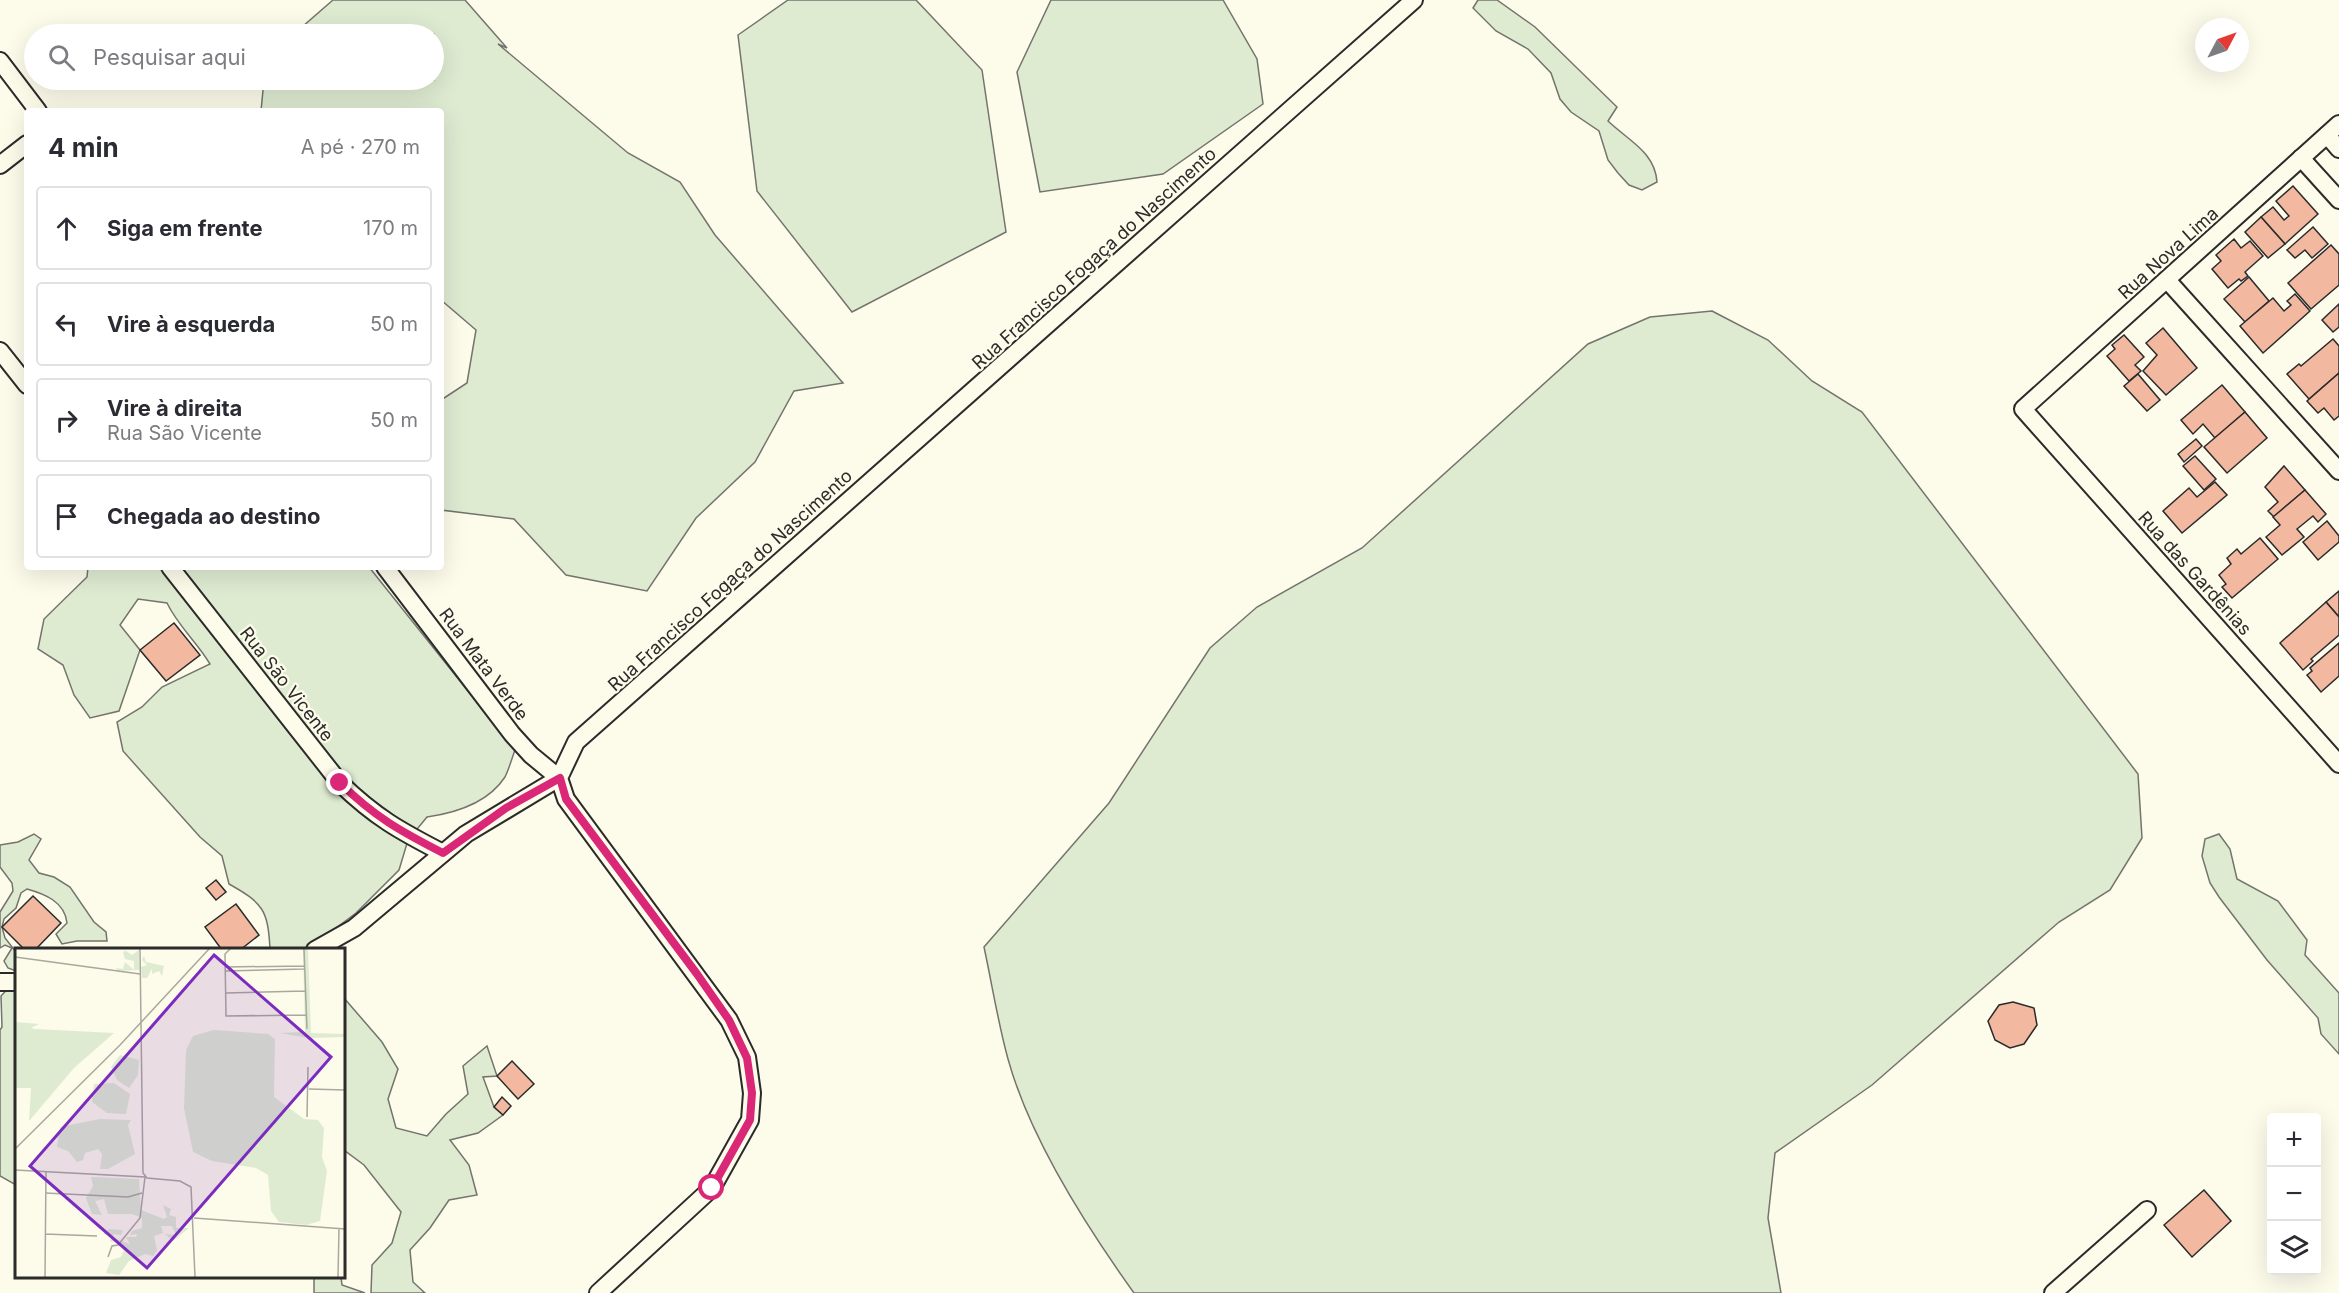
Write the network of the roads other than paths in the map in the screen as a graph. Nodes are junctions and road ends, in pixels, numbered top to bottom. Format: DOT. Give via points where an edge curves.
graph roads {
  1 [pos="1414,0"];
  2 [pos="0,61"];
  3 [pos="36,108"];
  4 [pos="2333,130"];
  5 [pos="24,146"];
  6 [pos="2339,149"];
  7 [pos="2301,158"];
  8 [pos="0,165"];
  9 [pos="2339,200"];
  10 [pos="2168,281"];
  11 [pos="0,351"];
  12 [pos="24,381"];
  13 [pos="2023,409"];
  14 [pos="2339,471"];
  15 [pos="172,570"];
  16 [pos="387,570"];
  17 [pos="2339,764"];
  18 [pos="560,778"];
  19 [pos="443,853"];
  20 [pos="319,948"];
  21 [pos="2147,1210"];
  22 [pos="598,1293"];
  23 [pos="2053,1293"];
  1 -- 18 [label="street, Rua Francisco Fogaça do Nascimento" via="576,742"];
  2 -- 3 [label="street"];
  4 -- 6 [label="street"];
  4 -- 7 [label="street, Rua Nova Lima"];
  5 -- 8 [label="street"];
  7 -- 9 [label="street"];
  7 -- 10 [label="street, Rua Nova Lima"];
  10 -- 13 [label="street, Rua Nova Lima"];
  10 -- 14 [label="street"];
  11 -- 12 [label="street"];
  13 -- 17 [label="street, Rua das Gardênias"];
  15 -- 19 [label="street, Rua São Vicente" via="340,783 368,810"];
  16 -- 18 [label="street, Rua Mata Verde" via="512,734"];
  18 -- 19 [label="street" via="496,815"];
  18 -- 22 [label="street" via="566,799 584,826 729,1020 747,1058 752,1093 750,1120 712,1188"];
  19 -- 20 [label="street" via="354,928"];
  21 -- 23 [label="street"];
}
